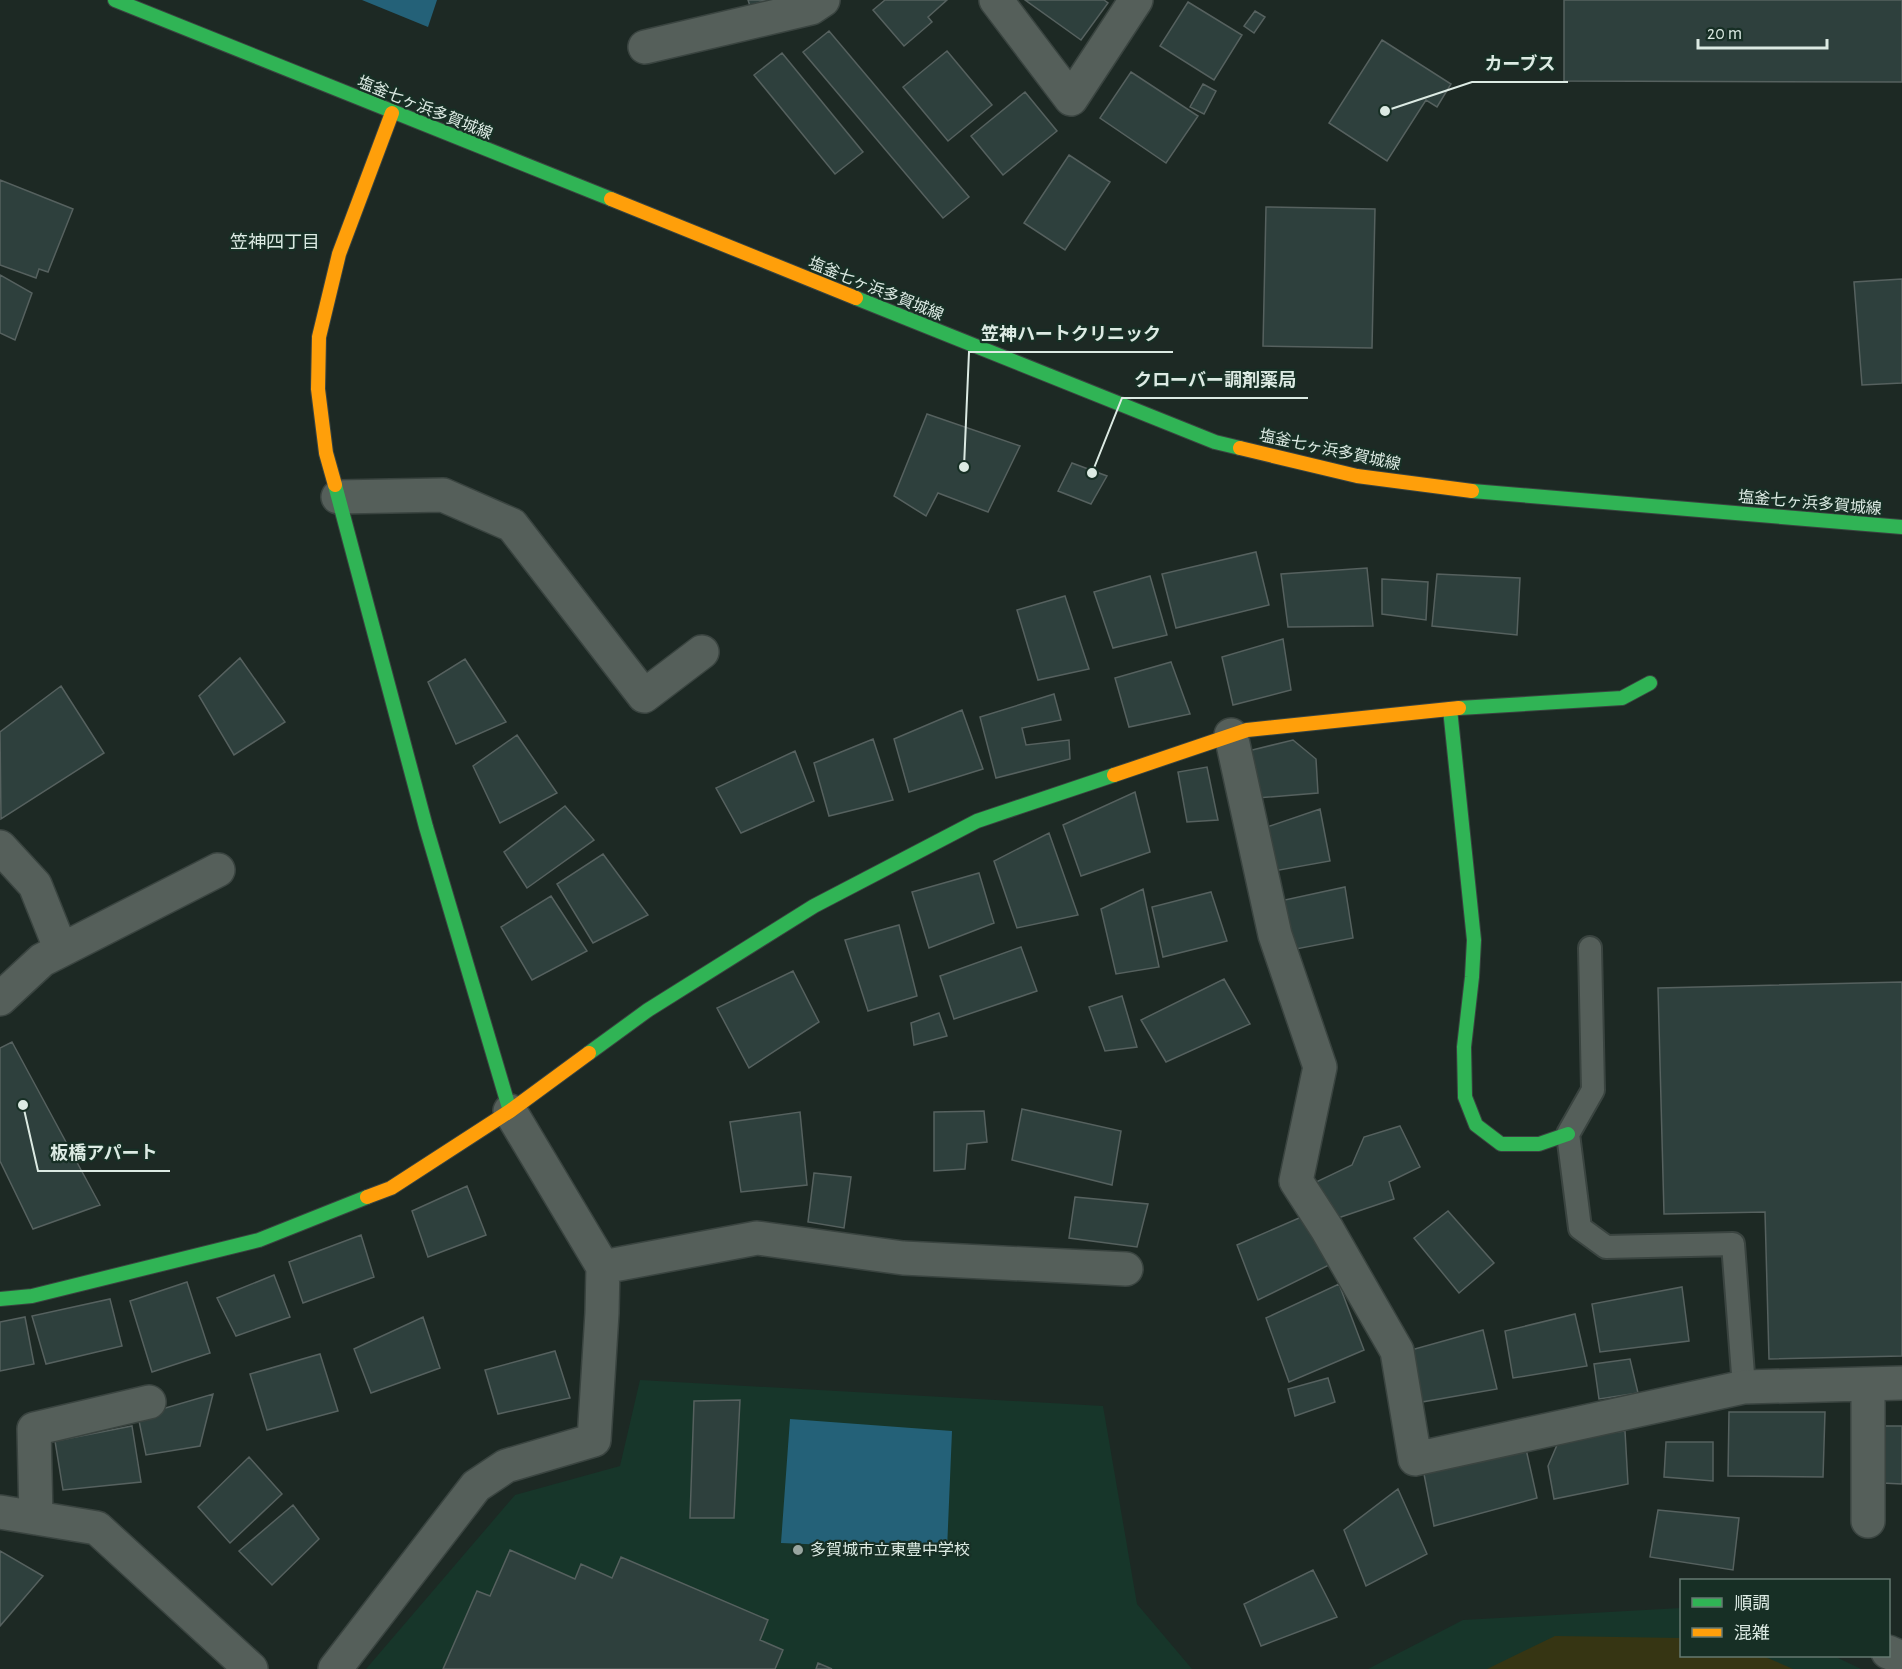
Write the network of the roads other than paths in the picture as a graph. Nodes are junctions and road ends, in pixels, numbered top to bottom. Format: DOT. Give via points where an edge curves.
graph roads {
  1 [pos="115,0"];
  2 [pos="823,0"];
  3 [pos="996,0"];
  4 [pos="1136,0"];
  5 [pos="645,47"];
  6 [pos="393,113"];
  7 [pos="338,497"];
  8 [pos="1902,527"];
  9 [pos="702,652"];
  10 [pos="1650,683"];
  11 [pos="1450,709"];
  12 [pos="1231,735"];
  13 [pos="0,847"];
  14 [pos="218,870"];
  15 [pos="1590,948"];
  16 [pos="61,950"];
  17 [pos="0,999"];
  18 [pos="510,1110"];
  19 [pos="1568,1134"];
  20 [pos="603,1267"];
  21 [pos="1126,1269"];
  22 [pos="0,1299"];
  23 [pos="1902,1383"];
  24 [pos="1868,1384"];
  25 [pos="1744,1388"];
  26 [pos="149,1402"];
  27 [pos="0,1512"];
  28 [pos="36,1518"];
  29 [pos="1868,1521"];
  30 [pos="251,1669"];
  31 [pos="335,1669"];
  1 -- 6 [label="street, 塩釜七ヶ浜多賀城線"];
  2 -- 5 [label="street" via="811,8"];
  3 -- 4 [label="street" via="1071,99"];
  6 -- 7 [label="street" via="339,254 320,337 318,389 326,453"];
  6 -- 8 [label="street, 塩釜七ヶ浜多賀城線" via="1215,442 1357,476 1466,490"];
  7 -- 9 [label="street" via="443,495 512,525 644,696"];
  7 -- 18 [label="street" via="426,827"];
  10 -- 11 [label="street" via="1622,698"];
  11 -- 12 [label="street" via="1247,730"];
  11 -- 19 [label="street" via="1474,940 1464,1047 1465,1097 1476,1125 1501,1144 1539,1144"];
  12 -- 18 [label="street" via="977,821 814,906 648,1010"];
  12 -- 25 [label="street" via="1275,935 1320,1067 1296,1181 1397,1351 1415,1459"];
  13 -- 16 [label="street" via="35,885"];
  14 -- 16 [label="street"];
  15 -- 19 [label="lane" via="1593,1090"];
  16 -- 17 [label="street" via="42,960"];
  18 -- 20 [label="street"];
  18 -- 22 [label="street" via="391,1188 259,1240 32,1296"];
  19 -- 25 [label="lane" via="1580,1228 1606,1247 1732,1244"];
  20 -- 21 [label="street" via="757,1238 903,1258"];
  20 -- 31 [label="street" via="594,1440 506,1466 476,1486"];
  23 -- 24 [label="street"];
  24 -- 25 [label="street"];
  24 -- 29 [label="street"];
  26 -- 28 [label="street" via="34,1429"];
  27 -- 28 [label="street"];
  28 -- 30 [label="street" via="97,1528"];
}
